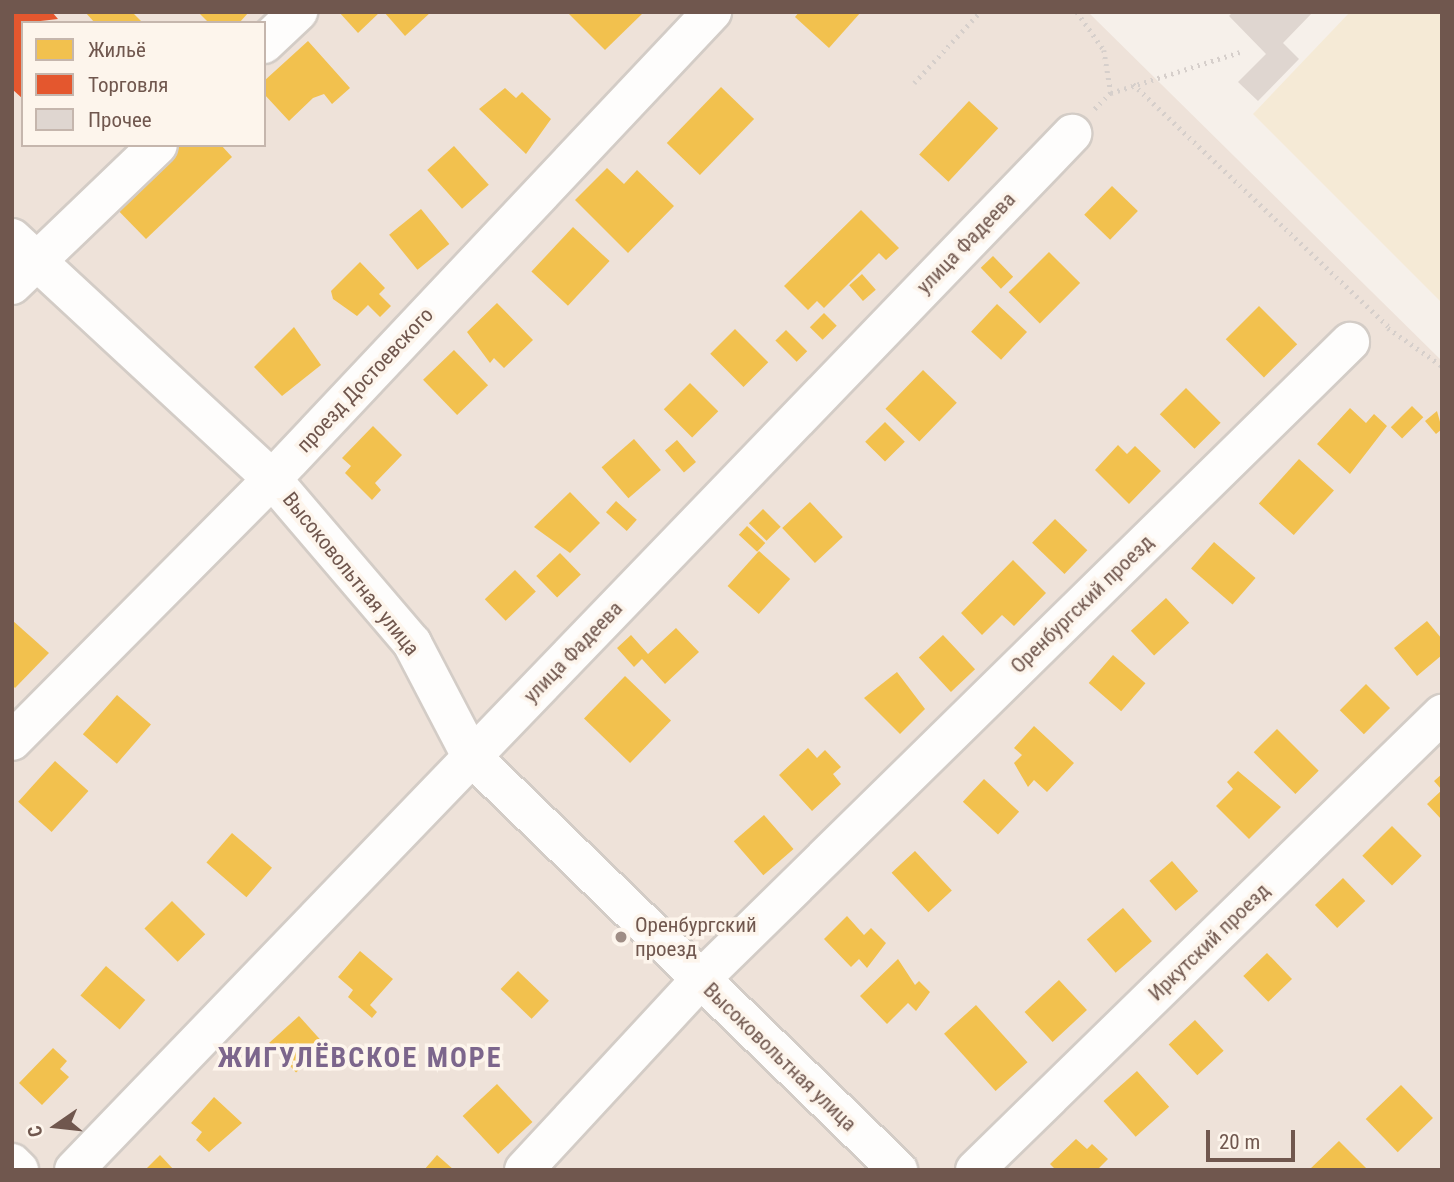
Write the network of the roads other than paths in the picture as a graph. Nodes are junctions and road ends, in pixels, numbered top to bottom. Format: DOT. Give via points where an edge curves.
graph roads {
  1 [pos="298,12"];
  2 [pos="712,12"];
  3 [pos="266,42"];
  4 [pos="1072,134"];
  5 [pos="156,147"];
  6 [pos="20,262"];
  7 [pos="1350,342"];
  8 [pos="272,478"];
  9 [pos="1442,714"];
  10 [pos="12,741"];
  11 [pos="471,757"];
  12 [pos="700,980"];
  13 [pos="12,1163"];
  14 [pos="19,1170"];
  15 [pos="74,1170"];
  16 [pos="524,1170"];
  17 [pos="898,1170"];
  18 [pos="975,1170"];
  1 -- 3 [label="street"];
  2 -- 8 [label="street, проезд Достоевского"];
  4 -- 11 [label="street, улица Фадеева"];
  5 -- 6 [label="street"];
  6 -- 8 [label="street, Высоковольтная улица"];
  7 -- 12 [label="street, Оренбургский проезд"];
  8 -- 10 [label="street, проезд Достоевского"];
  8 -- 11 [label="street, Высоковольтная улица" via="412,643"];
  9 -- 18 [label="street, Иркутский проезд"];
  11 -- 12 [label="street, Высоковольтная улица"];
  11 -- 15 [label="street, улица Фадеева"];
  12 -- 16 [label="street, Оренбургский проезд"];
  12 -- 17 [label="street, Высоковольтная улица"];
  13 -- 14 [label="street"];
}
